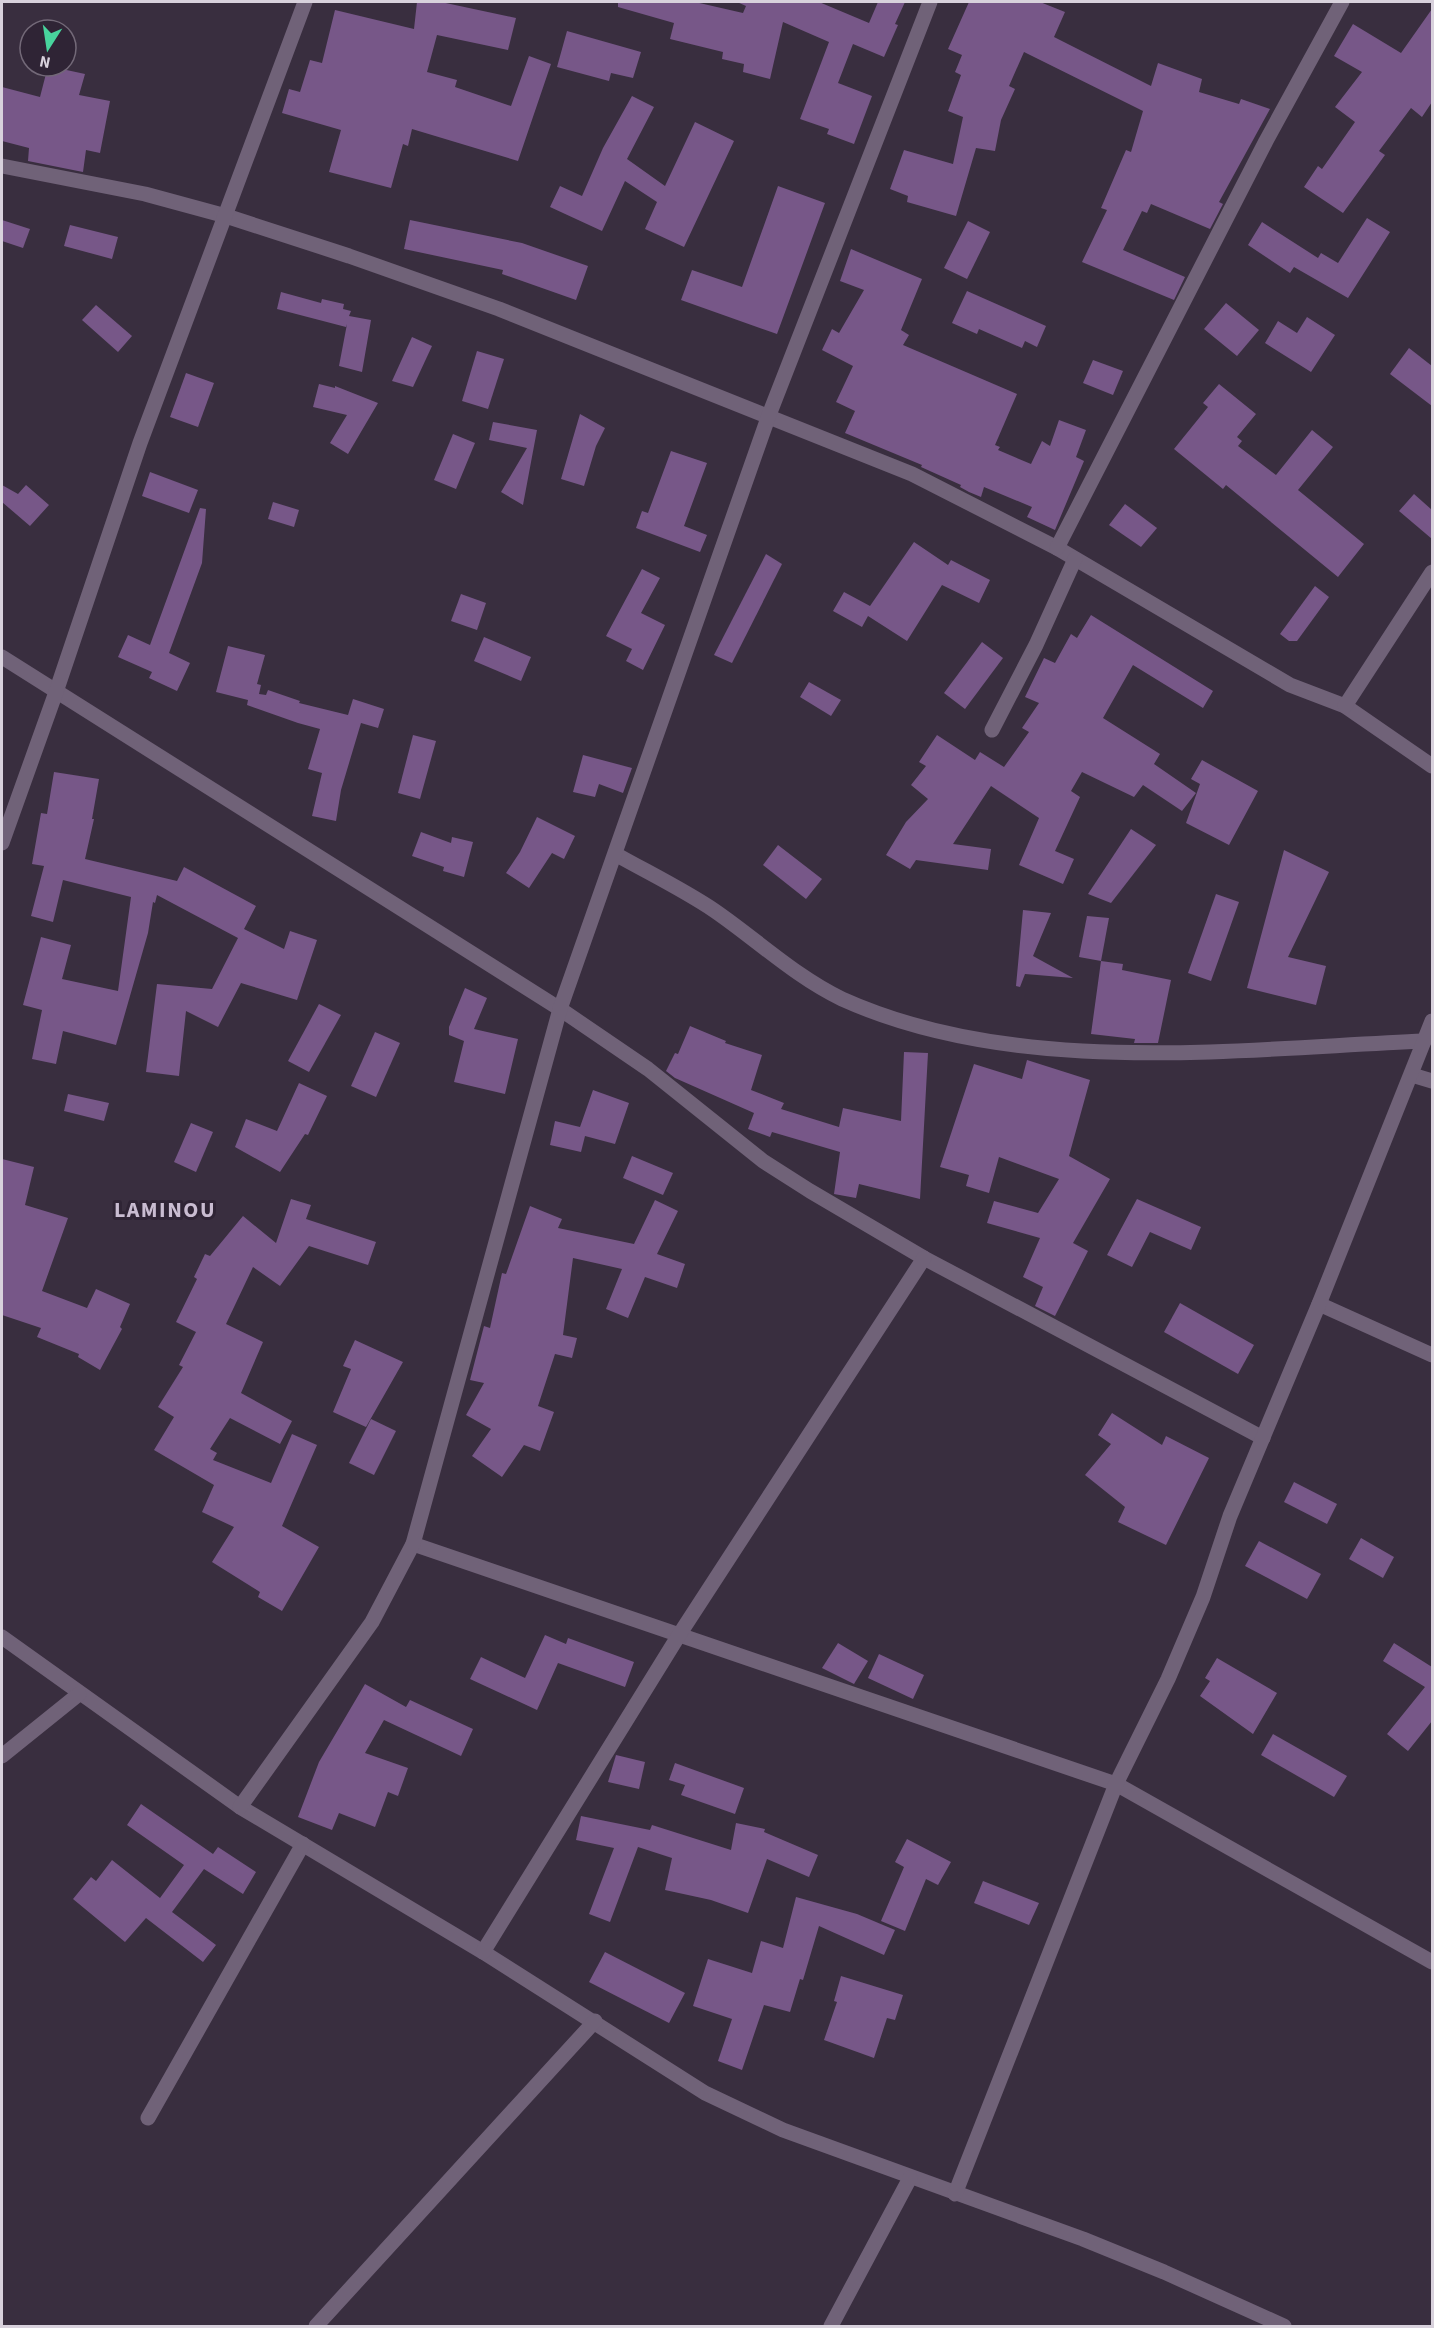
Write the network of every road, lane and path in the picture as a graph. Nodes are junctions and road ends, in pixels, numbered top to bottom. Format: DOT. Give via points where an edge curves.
graph roads {
  1 [pos="305,2"];
  2 [pos="930,2"];
  3 [pos="1342,2"];
  4 [pos="2,166"];
  5 [pos="226,216"];
  6 [pos="769,416"];
  7 [pos="1057,548"];
  8 [pos="1075,559"];
  9 [pos="1432,572"];
  10 [pos="2,657"];
  11 [pos="56,692"];
  12 [pos="1345,706"];
  13 [pos="992,730"];
  14 [pos="1432,766"];
  15 [pos="2,843"];
  16 [pos="616,855"];
  17 [pos="560,1010"];
  18 [pos="1432,1021"];
  19 [pos="1424,1041"];
  20 [pos="1412,1075"];
  21 [pos="1432,1081"];
  22 [pos="924,1258"];
  23 [pos="1319,1305"];
  24 [pos="1432,1355"];
  25 [pos="1263,1438"];
  26 [pos="413,1544"];
  27 [pos="679,1635"];
  28 [pos="2,1638"];
  29 [pos="79,1694"];
  30 [pos="2,1756"];
  31 [pos="1116,1784"];
  32 [pos="240,1807"];
  33 [pos="303,1844"];
  34 [pos="483,1952"];
  35 [pos="1432,1962"];
  36 [pos="595,2021"];
  37 [pos="148,2118"];
  38 [pos="910,2178"];
  39 [pos="955,2193"];
  40 [pos="316,2326"];
  41 [pos="831,2326"];
  42 [pos="1284,2326"];
  1 -- 5 [label="street"];
  2 -- 6 [label="street"];
  3 -- 7 [label="street" via="1266,141"];
  4 -- 5 [label="street" via="145,194"];
  5 -- 6 [label="street" via="499,309"];
  5 -- 11 [label="street" via="140,443"];
  6 -- 7 [label="street" via="912,474"];
  6 -- 16 [label="street"];
  7 -- 8 [label="street"];
  8 -- 12 [label="street" via="1290,685"];
  8 -- 13 [label="street"];
  9 -- 12 [label="street"];
  10 -- 11 [label="street"];
  11 -- 15 [label="street"];
  11 -- 17 [label="street"];
  12 -- 14 [label="street"];
  16 -- 17 [label="street"];
  16 -- 19 [label="street" via="715,911 839,997 930,1030 1005,1045 1129,1052"];
  17 -- 22 [label="street" via="648,1069 763,1161"];
  17 -- 26 [label="street"];
  18 -- 19 [label="street"];
  19 -- 20 [label="street"];
  20 -- 21 [label="street"];
  20 -- 23 [label="street"];
  22 -- 25 [label="street"];
  22 -- 27 [label="street"];
  23 -- 24 [label="street"];
  23 -- 25 [label="street"];
  25 -- 31 [label="street" via="1230,1516 1191,1628"];
  26 -- 27 [label="street"];
  26 -- 32 [label="street" via="372,1622"];
  27 -- 31 [label="street"];
  27 -- 34 [label="street"];
  28 -- 29 [label="street"];
  29 -- 30 [label="street"];
  29 -- 32 [label="street"];
  31 -- 35 [label="street"];
  31 -- 39 [label="street"];
  32 -- 33 [label="street"];
  33 -- 34 [label="street"];
  33 -- 37 [label="street"];
  34 -- 36 [label="street"];
  36 -- 38 [label="street" via="705,2093 783,2130"];
  36 -- 40 [label="street"];
  38 -- 39 [label="street"];
  38 -- 41 [label="street"];
  39 -- 42 [label="street" via="1124,2256"];
}
